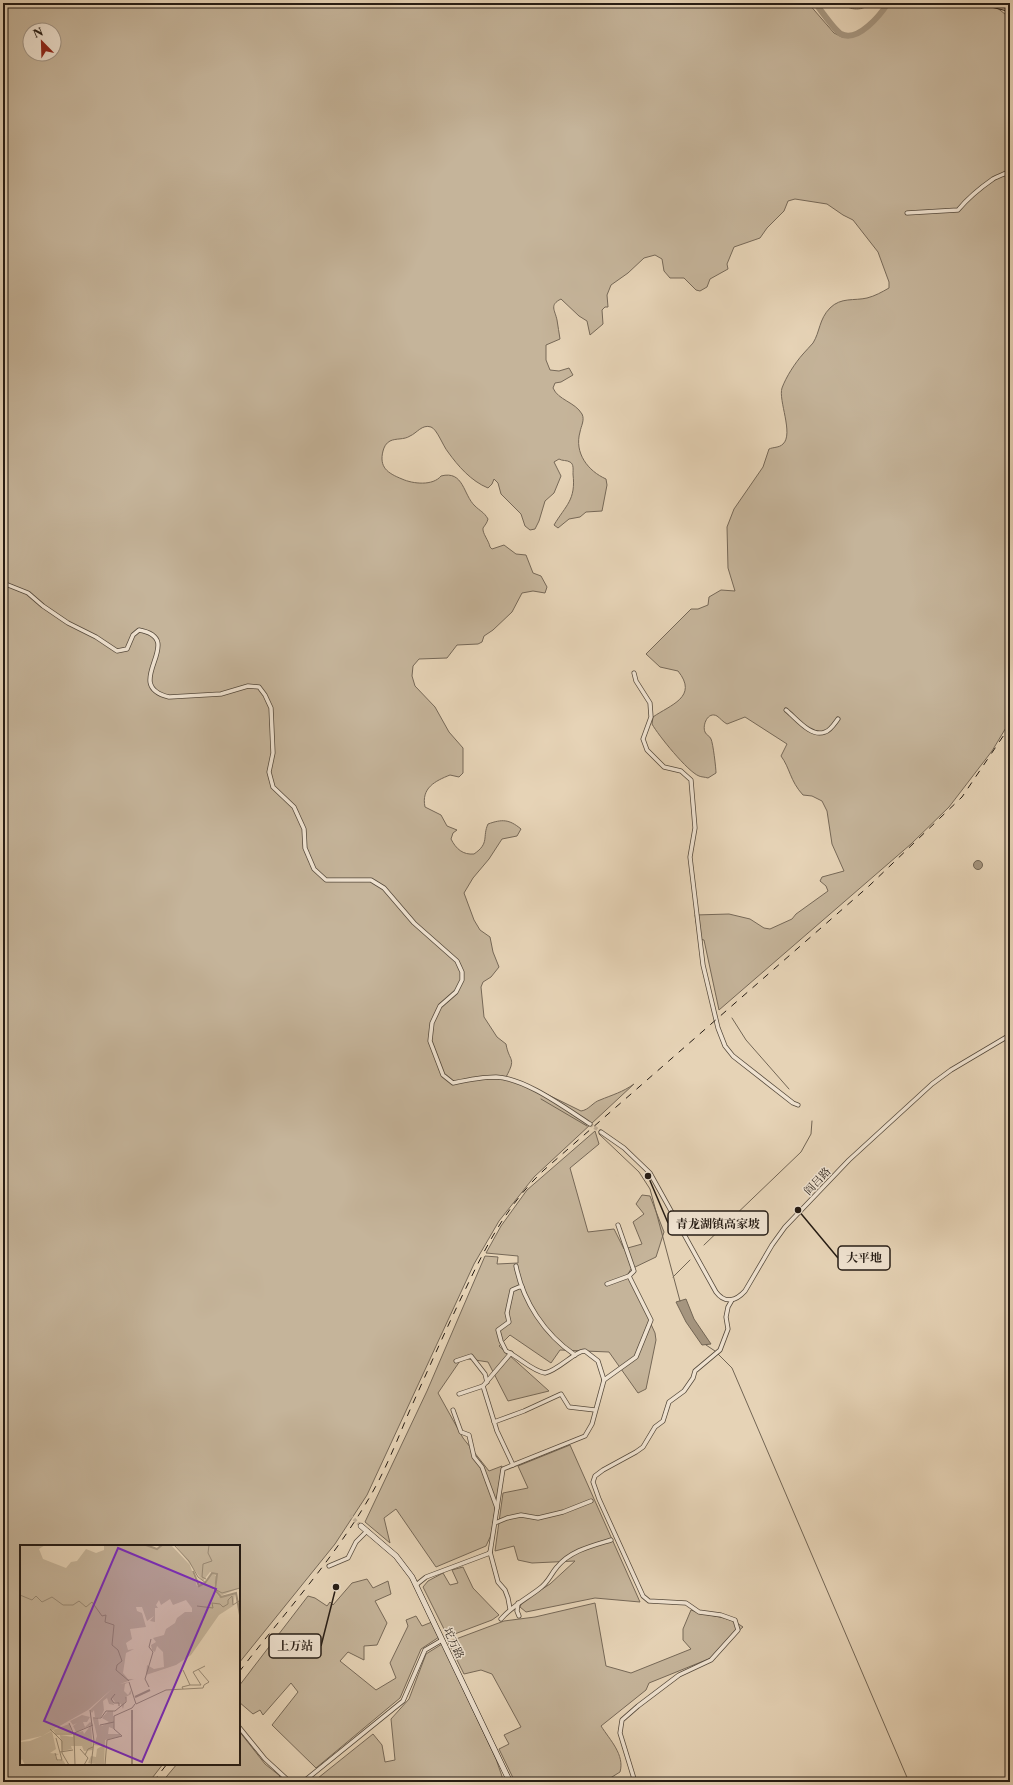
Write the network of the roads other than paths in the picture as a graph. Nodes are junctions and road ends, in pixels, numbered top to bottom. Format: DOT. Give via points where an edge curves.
graph roads {
  1 [pos="990,3"];
  2 [pos="1010,8"];
  3 [pos="1010,171"];
  4 [pos="907,213"];
  5 [pos="3,583"];
  6 [pos="634,673"];
  7 [pos="786,710"];
  8 [pos="838,719"];
  9 [pos="1010,1035"];
  10 [pos="798,1105"];
  11 [pos="590,1124"];
  12 [pos="601,1132"];
  13 [pos="618,1225"];
  14 [pos="516,1266"];
  15 [pos="629,1276"];
  16 [pos="607,1284"];
  17 [pos="522,1287"];
  18 [pos="732,1300"];
  19 [pos="511,1353"];
  20 [pos="574,1355"];
  21 [pos="456,1361"];
  22 [pos="604,1380"];
  23 [pos="487,1382"];
  24 [pos="483,1386"];
  25 [pos="459,1394"];
  26 [pos="453,1410"];
  27 [pos="595,1410"];
  28 [pos="494,1422"];
  29 [pos="513,1465"];
  30 [pos="591,1501"];
  31 [pos="497,1509"];
  32 [pos="495,1523"];
  33 [pos="361,1526"];
  34 [pos="367,1531"];
  35 [pos="611,1540"];
  36 [pos="490,1552"];
  37 [pos="329,1566"];
  38 [pos="416,1585"];
  39 [pos="518,1603"];
  40 [pos="510,1609"];
  41 [pos="519,1616"];
  42 [pos="500,1619"];
  43 [pos="442,1640"];
  44 [pos="240,1728"];
  45 [pos="290,1782"];
  46 [pos="303,1782"];
  47 [pos="510,1782"];
  48 [pos="635,1782"];
  1 -- 2 [label="main road"];
  3 -- 4 [label="street" via="980,188 958,210"];
  5 -- 11 [label="street" via="28,593 68,623 117,651 127,649 133,635 140,630 148,632 155,637 159,650 150,681 156,692 163,695 169,697 221,694 248,686 259,688 271,708 273,753 269,772 273,787 294,807 304,829 305,848 314,869 326,880 371,880 384,888 414,923 457,962 462,972 462,980 456,992 440,1006 432,1023 430,1041 443,1075 453,1083 497,1077 528,1086"];
  6 -- 10 [label="street" via="650,703 651,717 643,739 647,750 664,767 681,771 691,780 695,828 690,857 697,917 708,992 725,1046 739,1061"];
  7 -- 8 [label="street" via="817,734 826,732"];
  9 -- 18 [label="street, 阎吕路" via="932,1084 849,1160 786,1227 772,1245 745,1291"];
  12 -- 18 [label="street" via="624,1148 650,1174 716,1292 723,1299"];
  13 -- 15 [label="street" via="634,1271"];
  14 -- 17 [label="street"];
  15 -- 16 [label="street"];
  15 -- 22 [label="street" via="651,1320 636,1357"];
  17 -- 19 [label="street" via="512,1290 507,1312 509,1322 498,1330 500,1341 506,1351"];
  17 -- 20 [label="street" via="531,1307 554,1338"];
  18 -- 48 [label="street" via="726,1317 728,1329 720,1350 695,1371 684,1391 669,1402 663,1421 655,1426 643,1447 603,1470 595,1476 593,1482 643,1596 649,1601 686,1603 699,1612 735,1620 738,1630 711,1660 679,1675 622,1720 620,1733"];
  19 -- 20 [label="street" via="535,1370 545,1373 565,1364"];
  19 -- 23 [label="street"];
  20 -- 22 [label="street" via="585,1351 598,1361"];
  21 -- 23 [label="street" via="471,1356"];
  22 -- 27 [label="street"];
  23 -- 24 [label="street"];
  24 -- 25 [label="street"];
  24 -- 28 [label="street"];
  26 -- 31 [label="street" via="461,1432 469,1436 474,1457 482,1467"];
  27 -- 28 [label="street" via="569,1407 561,1394"];
  27 -- 29 [label="street" via="592,1424 585,1436"];
  28 -- 29 [label="street"];
  29 -- 31 [label="street" via="503,1469"];
  30 -- 32 [label="street" via="538,1518 521,1515"];
  31 -- 32 [label="street"];
  32 -- 36 [label="street"];
  33 -- 34 [label="main road, 坨万路"];
  34 -- 37 [label="street" via="356,1542 348,1558"];
  34 -- 38 [label="main road, 坨万路" via="401,1562"];
  35 -- 39 [label="street" via="589,1546 567,1557 549,1580"];
  36 -- 38 [label="street" via="426,1577"];
  36 -- 40 [label="street" via="498,1582 505,1590"];
  38 -- 43 [label="main road, 坨万路"];
  39 -- 40 [label="street"];
  39 -- 41 [label="street"];
  40 -- 42 [label="street"];
  43 -- 46 [label="street" via="425,1650 403,1701"];
  43 -- 47 [label="main road, 坨万路"];
  44 -- 45 [label="street" via="265,1760"];
}
